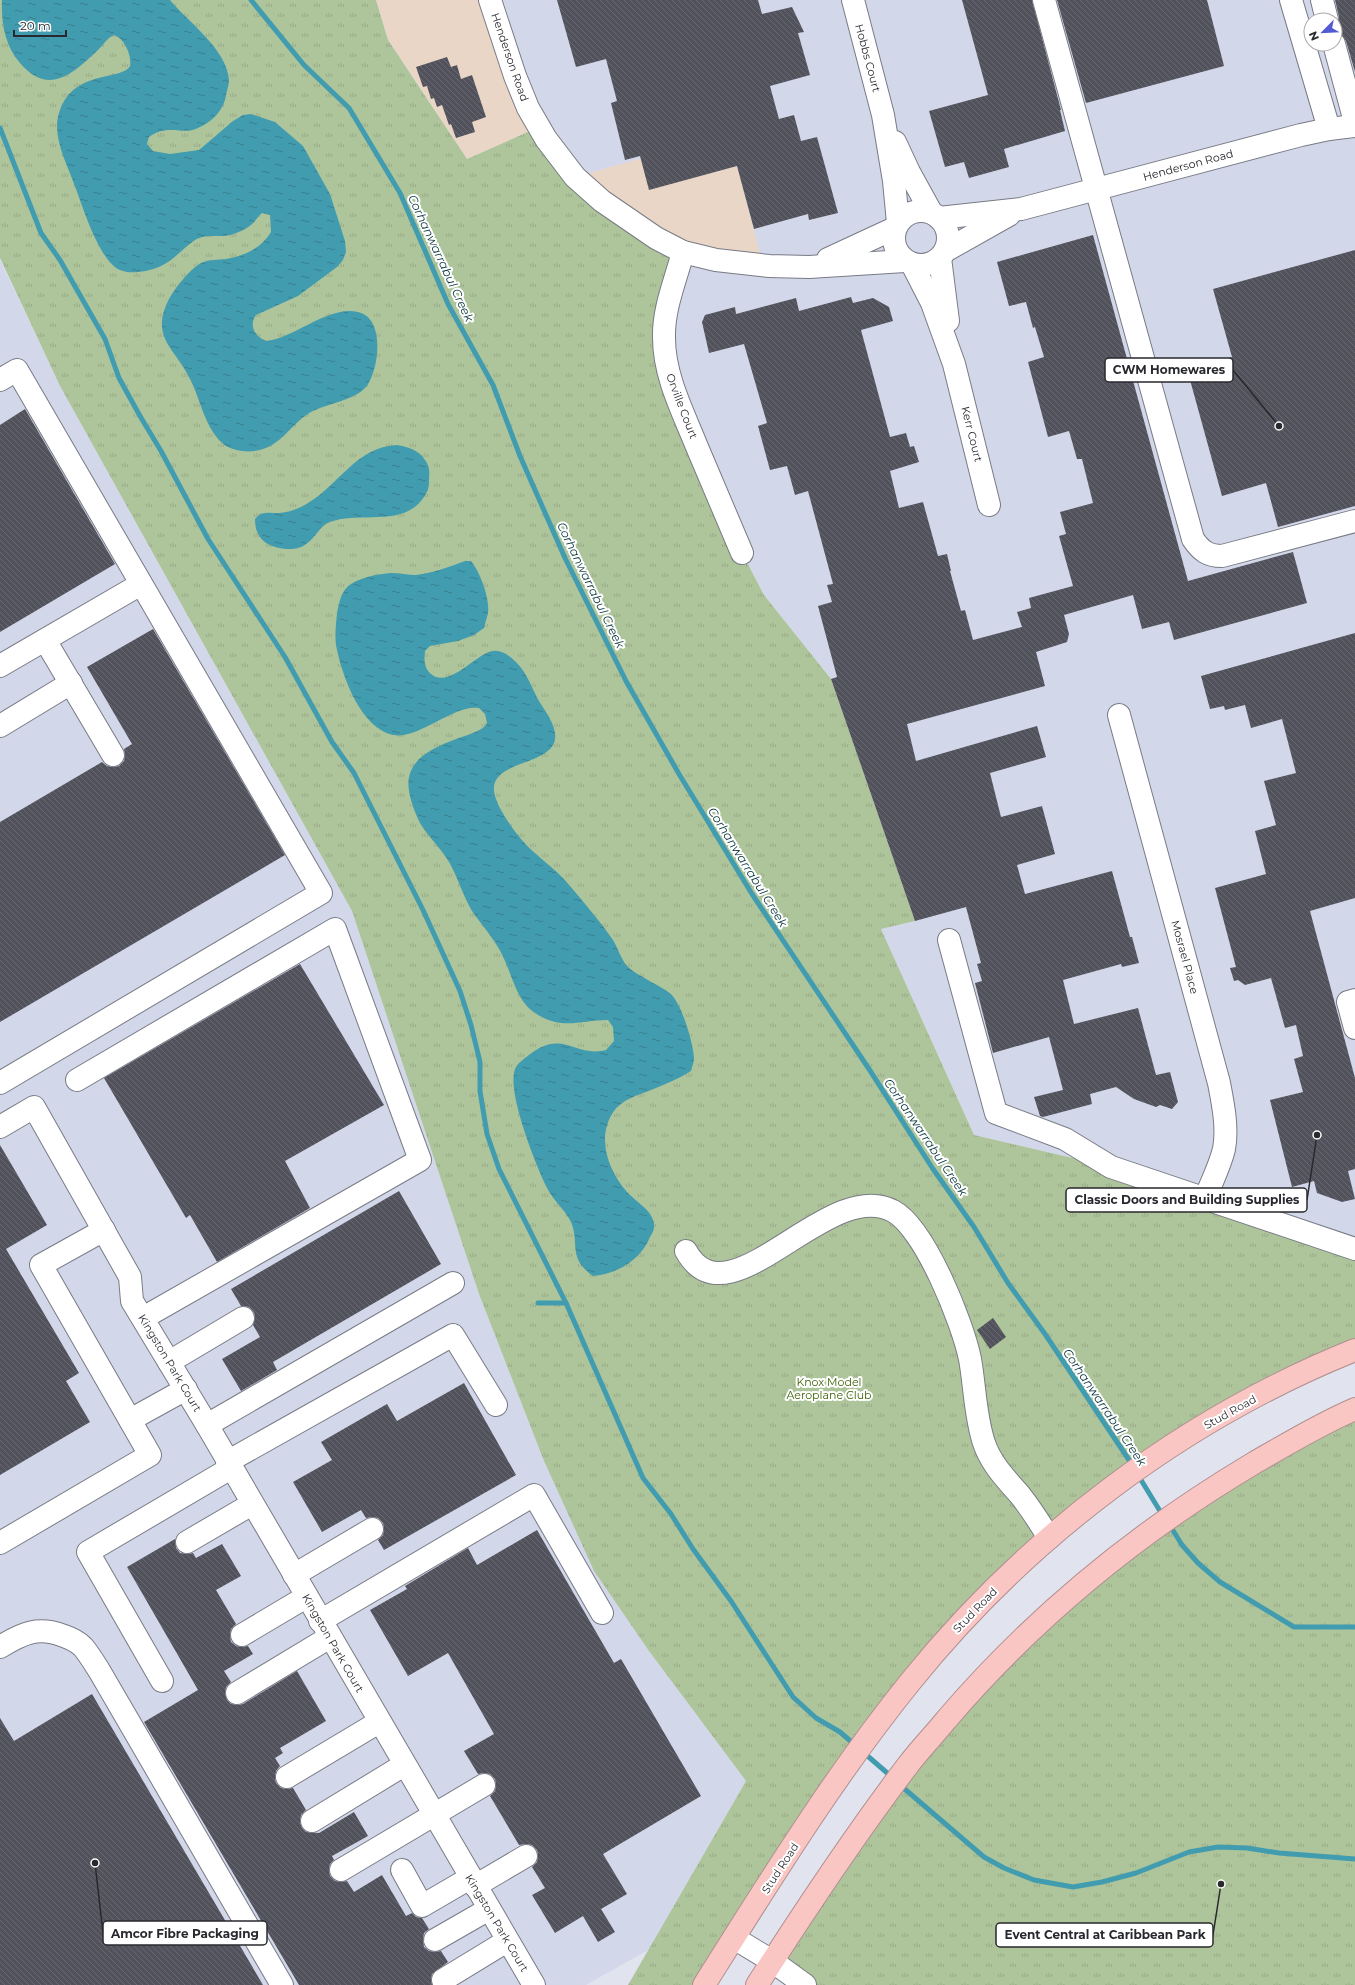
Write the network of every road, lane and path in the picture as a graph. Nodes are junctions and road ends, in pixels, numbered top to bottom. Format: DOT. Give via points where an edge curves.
graph roads {
  1 [pos="490,0"];
  2 [pos="853,0"];
  3 [pos="1044,0"];
  4 [pos="1291,0"];
  5 [pos="1322,0"];
  6 [pos="1326,12"];
  7 [pos="1336,52"];
  8 [pos="883,115"];
  9 [pos="1355,122"];
  10 [pos="1355,126"];
  11 [pos="1329,129"];
  12 [pos="1096,189"];
  13 [pos="1021,209"];
  14 [pos="935,215"];
  15 [pos="896,226"];
  16 [pos="684,252"];
  17 [pos="942,254"];
  18 [pos="909,262"];
  19 [pos="809,267"];
  20 [pos="954,364"];
  21 [pos="0,380"];
  22 [pos="989,505"];
  23 [pos="1355,521"];
  24 [pos="742,553"];
  25 [pos="141,584"];
  26 [pos="45,640"];
  27 [pos="0,666"];
  28 [pos="71,683"];
  29 [pos="1119,716"];
  30 [pos="0,726"];
  31 [pos="113,755"];
  32 [pos="949,940"];
  33 [pos="1355,1000"];
  34 [pos="1355,1028"];
  35 [pos="77,1080"];
  36 [pos="0,1083"];
  37 [pos="0,1127"];
  38 [pos="1206,1199"];
  39 [pos="104,1230"];
  40 [pos="1351,1249"];
  41 [pos="686,1251"];
  42 [pos="453,1283"];
  43 [pos="138,1309"];
  44 [pos="243,1318"];
  45 [pos="1355,1350"];
  46 [pos="169,1362"];
  47 [pos="186,1389"];
  48 [pos="496,1405"];
  49 [pos="1355,1409"];
  50 [pos="130,1420"];
  51 [pos="207,1426"];
  52 [pos="229,1465"];
  53 [pos="252,1504"];
  54 [pos="372,1529"];
  55 [pos="1049,1538"];
  56 [pos="187,1542"];
  57 [pos="0,1543"];
  58 [pos="294,1575"];
  59 [pos="306,1597"];
  60 [pos="602,1613"];
  61 [pos="325,1629"];
  62 [pos="242,1635"];
  63 [pos="0,1647"];
  64 [pos="162,1681"];
  65 [pos="237,1693"];
  66 [pos="379,1722"];
  67 [pos="404,1765"];
  68 [pos="287,1777"];
  69 [pos="484,1785"];
  70 [pos="434,1816"];
  71 [pos="312,1820"];
  72 [pos="526,1856"];
  73 [pos="340,1870"];
  74 [pos="402,1870"];
  75 [pos="473,1882"];
  76 [pos="489,1909"];
  77 [pos="734,1938"];
  78 [pos="435,1940"];
  79 [pos="507,1941"];
  80 [pos="772,1961"];
  81 [pos="443,1980"];
  82 [pos="282,1985"];
  83 [pos="534,1985"];
  84 [pos="704,1985"];
  85 [pos="757,1985"];
  86 [pos="805,1985"];
  1 -- 16 [label="street, Henderson Road" via="528,108 559,157 575,177 602,201 631,222"];
  2 -- 8 [label="street, Hobbs Court"];
  3 -- 12 [label="street"];
  4 -- 11 [label="street"];
  5 -- 6 [label="street"];
  7 -- 9 [label="street"];
  8 -- 14 [label="street, Hobbs Court" via="909,172"];
  8 -- 15 [label="street, Hobbs Court" via="894,181"];
  10 -- 11 [label="street, Henderson Road"];
  11 -- 12 [label="street, Henderson Road"];
  12 -- 13 [label="street, Henderson Road"];
  12 -- 23 [label="street" via="1190,527 1199,548 1214,556 1222,556"];
  13 -- 14 [label="street, Henderson Road"];
  13 -- 17 [label="street, Henderson Road" via="976,232"];
  14 -- 15 [label="street" via="914,212"];
  14 -- 17 [label="street" via="947,232 948,241"];
  15 -- 18 [label="street" via="894,241 898,253"];
  15 -- 19 [label="street, Henderson Road"];
  16 -- 19 [label="street, Henderson Road" via="723,261"];
  16 -- 24 [label="street, Orville Court" via="666,316 666,360 680,406"];
  17 -- 18 [label="street" via="928,265"];
  17 -- 20 [label="street, Kerr Court"];
  18 -- 19 [label="street, Henderson Road"];
  18 -- 20 [label="street, Kerr Court" via="932,303"];
  20 -- 22 [label="street, Kerr Court"];
  21 -- 25 [label="street" via="17,370"];
  25 -- 26 [label="street"];
  25 -- 36 [label="street" via="321,893"];
  26 -- 27 [label="street"];
  26 -- 28 [label="street"];
  28 -- 30 [label="street"];
  28 -- 31 [label="street"];
  29 -- 38 [label="street, Mosrael Place" via="1224,1107 1224,1148"];
  32 -- 38 [label="street" via="996,1113 1065,1139 1110,1167"];
  33 -- 34 [label="street" via="1348,1002"];
  35 -- 43 [label="street" via="335,929 420,1160"];
  37 -- 39 [label="street" via="34,1106"];
  38 -- 40 [label="street"];
  39 -- 43 [label="street" via="130,1277"];
  39 -- 50 [label="street" via="41,1265"];
  41 -- 55 [label="street" via="693,1263 702,1270 731,1272 750,1266 812,1226 852,1208 869,1206 892,1210 905,1220 923,1245 958,1315 970,1361 979,1424 990,1456 1035,1514"];
  42 -- 51 [label="street"];
  43 -- 46 [label="street, Kingston Park Court"];
  44 -- 46 [label="street"];
  45 -- 55 [label="highway, Stud Road" via="1278,1385 1183,1438 1124,1478"];
  46 -- 47 [label="street, Kingston Park Court"];
  47 -- 50 [label="street"];
  47 -- 51 [label="street, Kingston Park Court"];
  48 -- 52 [label="street" via="453,1335"];
  49 -- 80 [label="highway" via="1276,1450 1157,1525 1076,1590 1002,1658 909,1763 818,1891"];
  50 -- 57 [label="street" via="150,1455"];
  51 -- 52 [label="street, Kingston Park Court"];
  52 -- 53 [label="street, Kingston Park Court"];
  52 -- 64 [label="street" via="88,1552"];
  53 -- 56 [label="street"];
  53 -- 58 [label="street, Kingston Park Court"];
  54 -- 58 [label="street"];
  55 -- 77 [label="highway, Stud Road" via="1010,1574 913,1678 845,1770"];
  58 -- 59 [label="street, Kingston Park Court"];
  59 -- 61 [label="street, Kingston Park Court"];
  59 -- 62 [label="street"];
  60 -- 61 [label="street" via="534,1495"];
  61 -- 65 [label="street"];
  61 -- 66 [label="street, Kingston Park Court"];
  63 -- 82 [label="street" via="17,1636 50,1631 82,1646 100,1672"];
  66 -- 67 [label="street, Kingston Park Court"];
  66 -- 68 [label="street"];
  67 -- 70 [label="street, Kingston Park Court"];
  67 -- 71 [label="street"];
  69 -- 70 [label="street"];
  70 -- 73 [label="street"];
  70 -- 75 [label="street, Kingston Park Court"];
  72 -- 75 [label="street"];
  74 -- 75 [label="street" via="422,1906"];
  75 -- 76 [label="street, Kingston Park Court"];
  76 -- 78 [label="street"];
  76 -- 79 [label="street, Kingston Park Court"];
  77 -- 80 [label="street"];
  77 -- 84 [label="highway, Stud Road"];
  79 -- 81 [label="street"];
  79 -- 83 [label="street, Kingston Park Court"];
  80 -- 85 [label="highway"];
  80 -- 86 [label="street"];
}
